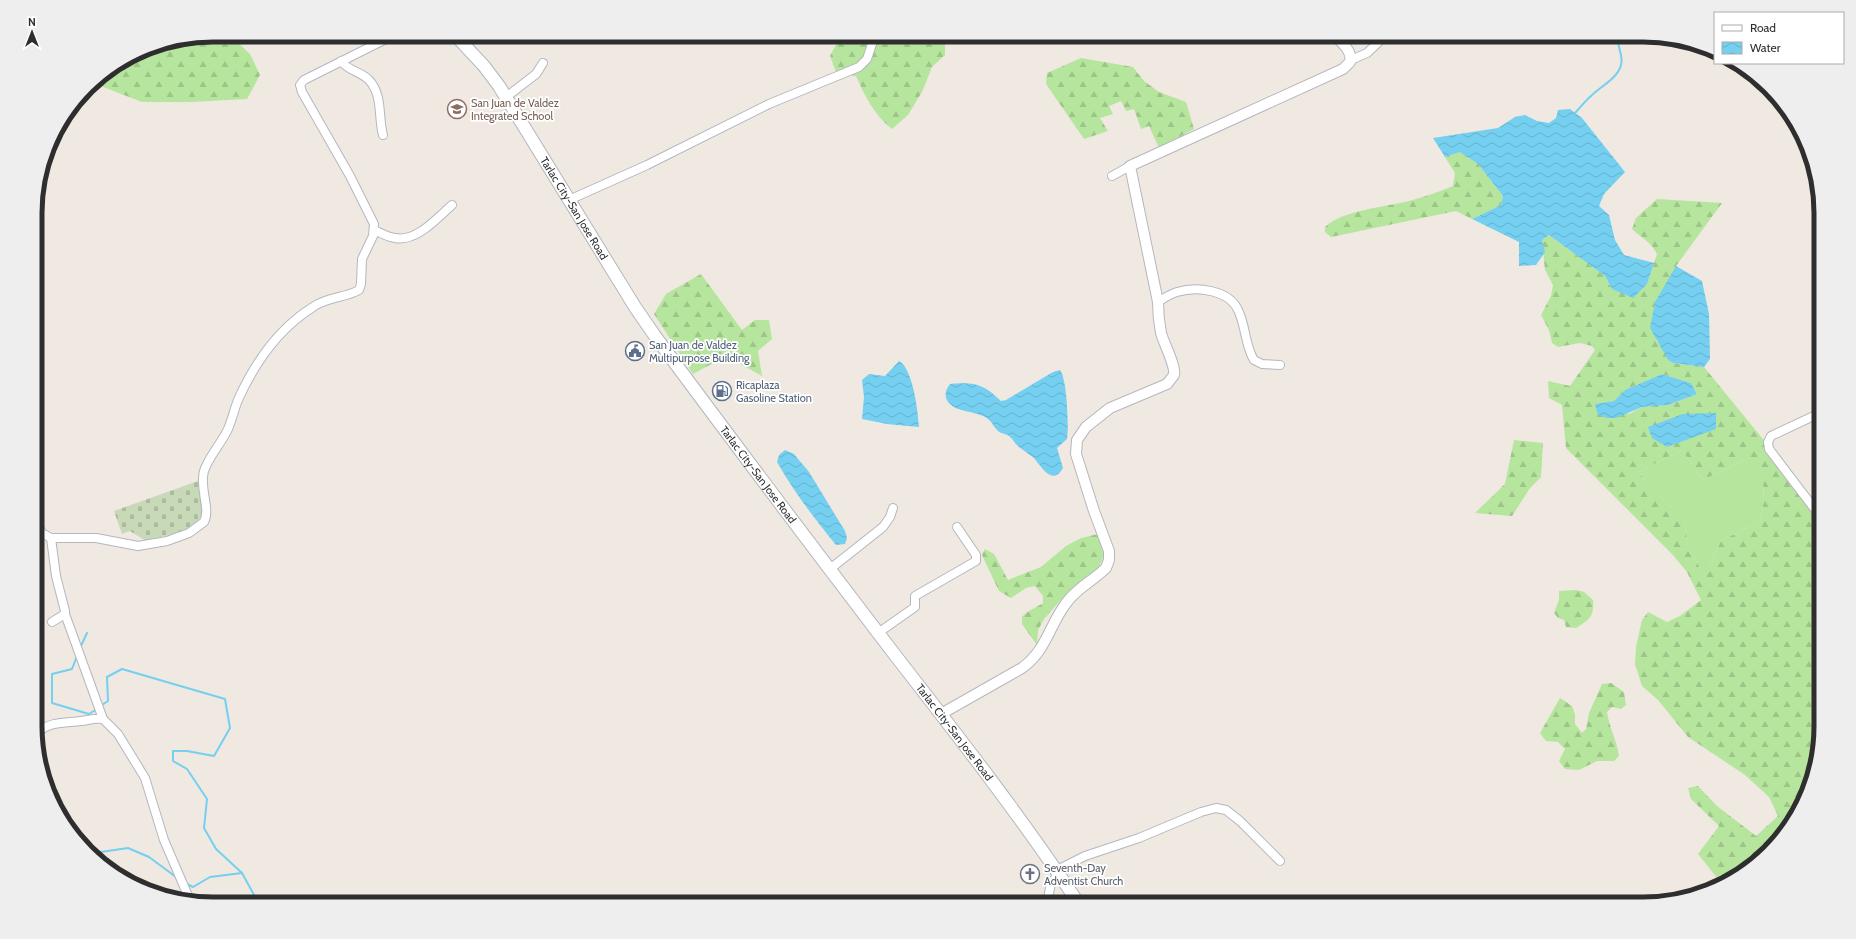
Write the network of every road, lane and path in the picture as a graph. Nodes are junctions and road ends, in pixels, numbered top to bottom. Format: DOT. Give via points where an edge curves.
graph roads {
  1 [pos="380,42"];
  2 [pos="462,42"];
  3 [pos="873,42"];
  4 [pos="1341,42"];
  5 [pos="1379,42"];
  6 [pos="1351,60"];
  7 [pos="341,61"];
  8 [pos="543,63"];
  9 [pos="506,97"];
  10 [pos="383,135"];
  11 [pos="1130,166"];
  12 [pos="1112,176"];
  13 [pos="569,200"];
  14 [pos="452,205"];
  15 [pos="374,230"];
  16 [pos="1158,302"];
  17 [pos="1280,365"];
  18 [pos="1814,416"];
  19 [pos="892,508"];
  20 [pos="1814,508"];
  21 [pos="957,527"];
  22 [pos="42,533"];
  23 [pos="51,538"];
  24 [pos="830,569"];
  25 [pos="65,614"];
  26 [pos="52,622"];
  27 [pos="878,633"];
  28 [pos="940,714"];
  29 [pos="103,719"];
  30 [pos="42,730"];
  31 [pos="1280,861"];
  32 [pos="1058,872"];
  33 [pos="188,895"];
  34 [pos="1049,897"];
  35 [pos="1074,897"];
  1 -- 7 [label="street"];
  2 -- 9 [label="main road, Tarlac City-San Jose Road" via="484,66"];
  3 -- 13 [label="street" via="867,59 858,67 776,101 648,165"];
  4 -- 6 [label="street" via="1348,50"];
  5 -- 6 [label="street" via="1368,53"];
  6 -- 11 [label="street" via="1337,73"];
  7 -- 10 [label="street" via="371,84 380,105"];
  7 -- 15 [label="street" via="304,80 300,88 353,182 372,220"];
  8 -- 9 [label="street" via="536,74"];
  9 -- 13 [label="main road, Tarlac City-San Jose Road"];
  11 -- 12 [label="street"];
  11 -- 16 [label="street"];
  13 -- 24 [label="main road, Tarlac City-San Jose Road" via="655,336"];
  14 -- 15 [label="street" via="421,231 406,238 394,238"];
  15 -- 23 [label="street" via="362,258 359,290 326,300 308,310 281,333 259,361 242,391 227,430 203,472 206,518 202,525 177,538 138,546 96,538"];
  16 -- 17 [label="street" via="1172,294 1187,290 1206,290 1227,298 1238,309 1254,360 1262,364"];
  16 -- 28 [label="street" via="1161,332 1174,368 1172,378 1160,388 1110,408 1086,427 1076,444 1076,454 1087,490 1110,551 1108,564 1068,600 1034,659"];
  18 -- 20 [label="street" via="1771,436 1768,442 1769,449"];
  19 -- 24 [label="street" via="890,517 883,527"];
  21 -- 27 [label="street" via="976,554 976,561 915,596 915,606"];
  22 -- 23 [label="street"];
  23 -- 25 [label="street"];
  24 -- 27 [label="main road, Tarlac City-San Jose Road"];
  25 -- 26 [label="street"];
  25 -- 29 [label="street"];
  27 -- 28 [label="main road, Tarlac City-San Jose Road"];
  28 -- 32 [label="main road, Tarlac City-San Jose Road"];
  29 -- 30 [label="street" via="60,722"];
  29 -- 33 [label="street" via="118,734 145,778 164,840"];
  31 -- 32 [label="street" via="1240,821 1226,810 1216,808 1085,856"];
  32 -- 34 [label="street" via="1051,884"];
  32 -- 35 [label="main road, Tarlac City-San Jose Road"];
}
